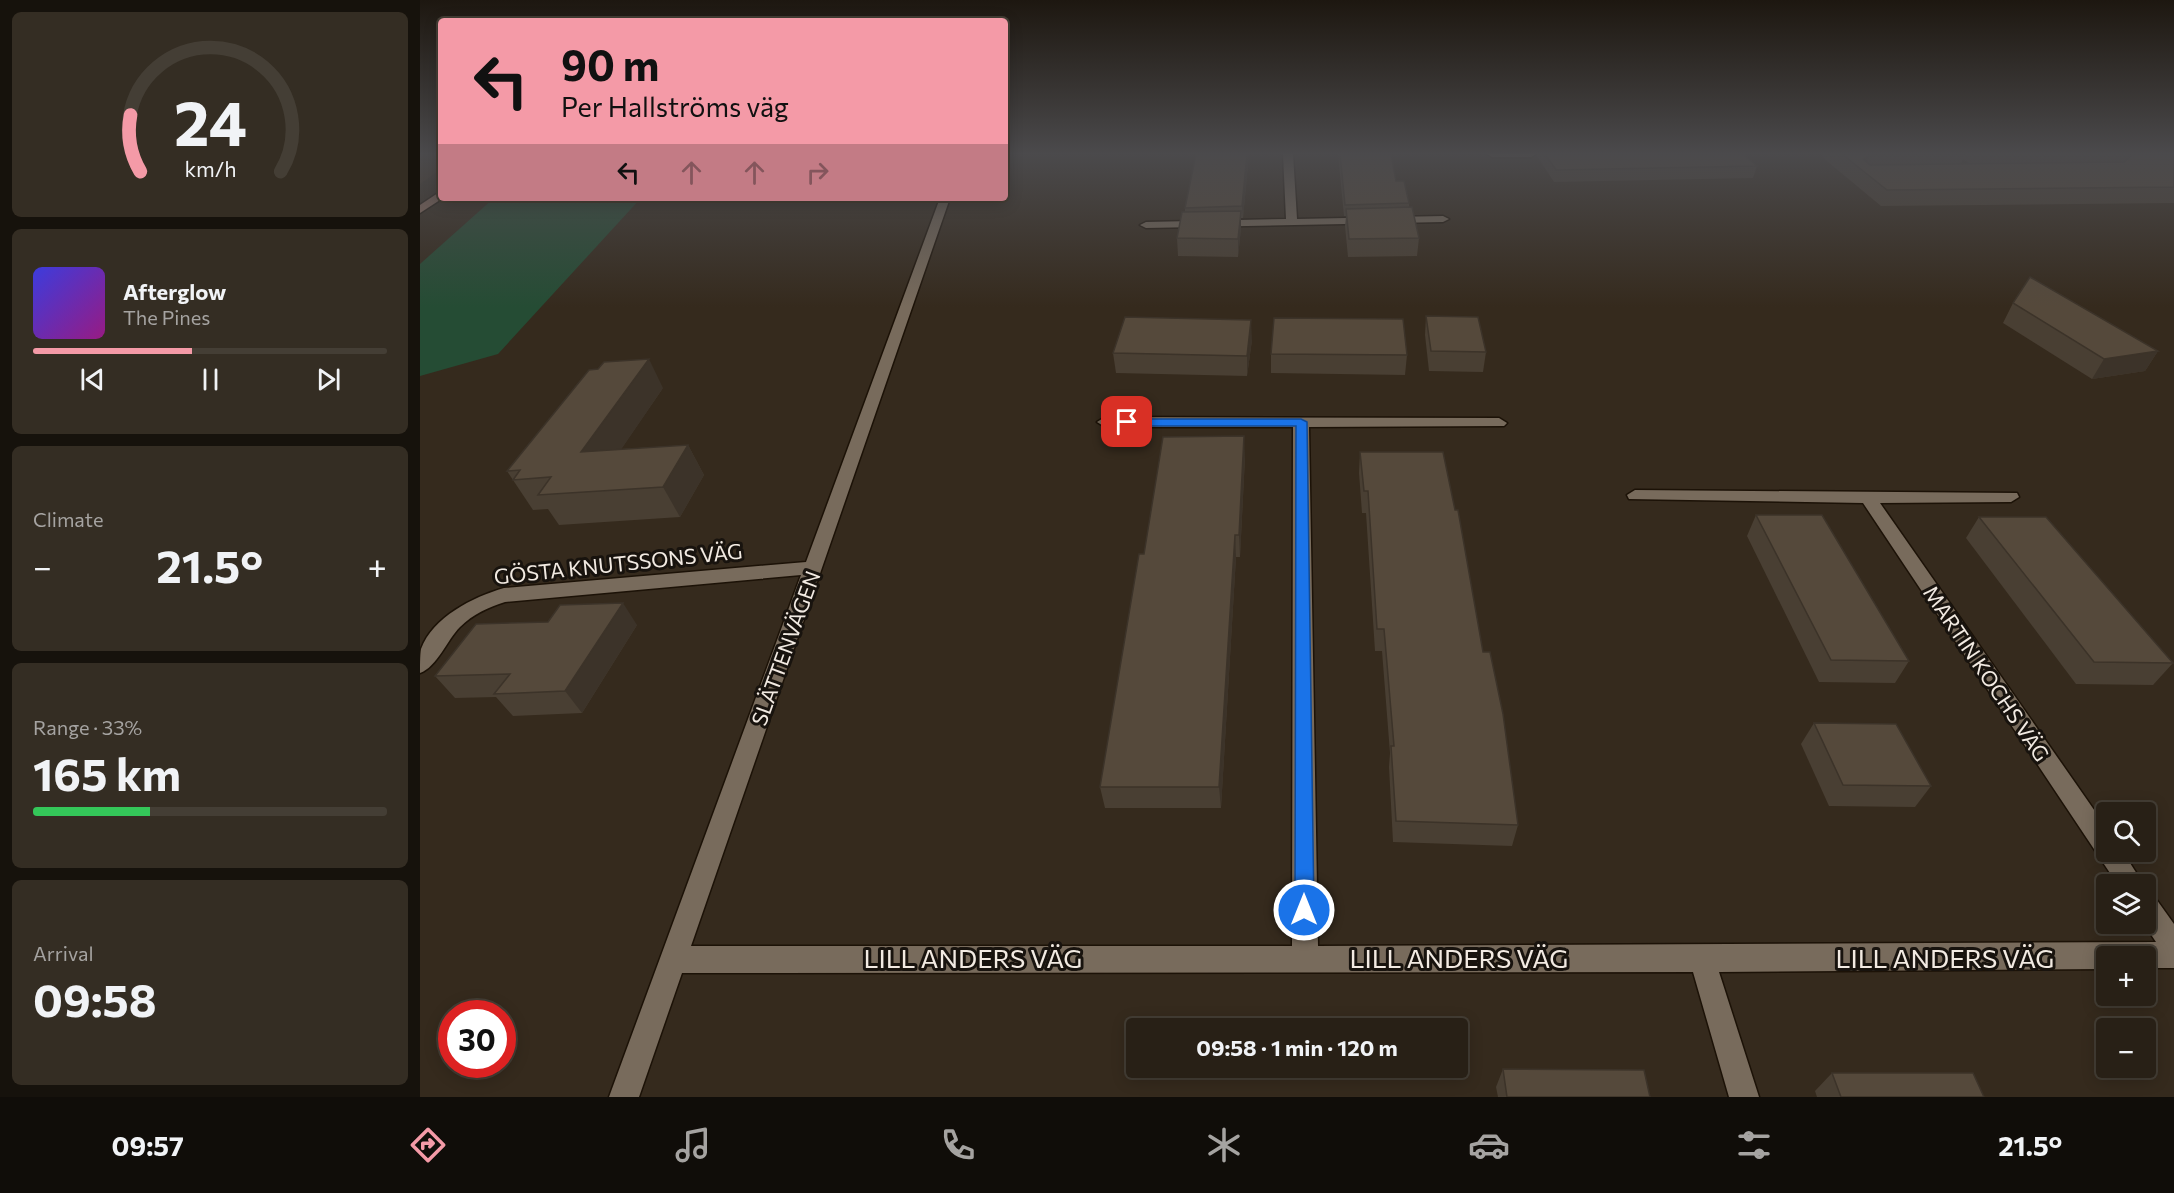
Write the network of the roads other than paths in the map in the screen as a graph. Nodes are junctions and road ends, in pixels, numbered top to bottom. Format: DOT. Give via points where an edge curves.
graph roads {
  1 [pos="942,205"];
  2 [pos="1291,205"];
  3 [pos="1443,219"];
  4 [pos="1292,221"];
  5 [pos="1146,225"];
  6 [pos="1105,422"];
  7 [pos="1301,422"];
  8 [pos="1499,423"];
  9 [pos="1635,495"];
  10 [pos="2011,497"];
  11 [pos="1868,498"];
  12 [pos="813,568"];
  13 [pos="420,664"];
  14 [pos="2096,832"];
  15 [pos="2156,920"];
  16 [pos="2174,946"];
  17 [pos="2174,955"];
  18 [pos="1305,957"];
  19 [pos="1702,959"];
  20 [pos="672,960"];
  21 [pos="624,1097"];
  22 [pos="1744,1097"];
  1 -- 12 [label="street, SLÄTTENVÄGEN"];
  2 -- 4 [label="street"];
  3 -- 4 [label="street"];
  4 -- 5 [label="street"];
  6 -- 7 [label="street"];
  7 -- 8 [label="street"];
  7 -- 18 [label="street"];
  9 -- 11 [label="street"];
  10 -- 11 [label="street"];
  11 -- 14 [label="street, MARTIN KOCHS VÄG"];
  12 -- 13 [label="street, GÖSTA KNUTSSONS VÄG" via="504,595 478,603 453,619"];
  12 -- 20 [label="street, SLÄTTENVÄGEN"];
  15 -- 16 [label="street"];
  17 -- 19 [label="street, LILL ANDERS VÄG"];
  18 -- 19 [label="street, LILL ANDERS VÄG"];
  18 -- 20 [label="street, LILL ANDERS VÄG"];
  19 -- 22 [label="street"];
  20 -- 21 [label="street, SLÄTTENVÄGEN"];
}
